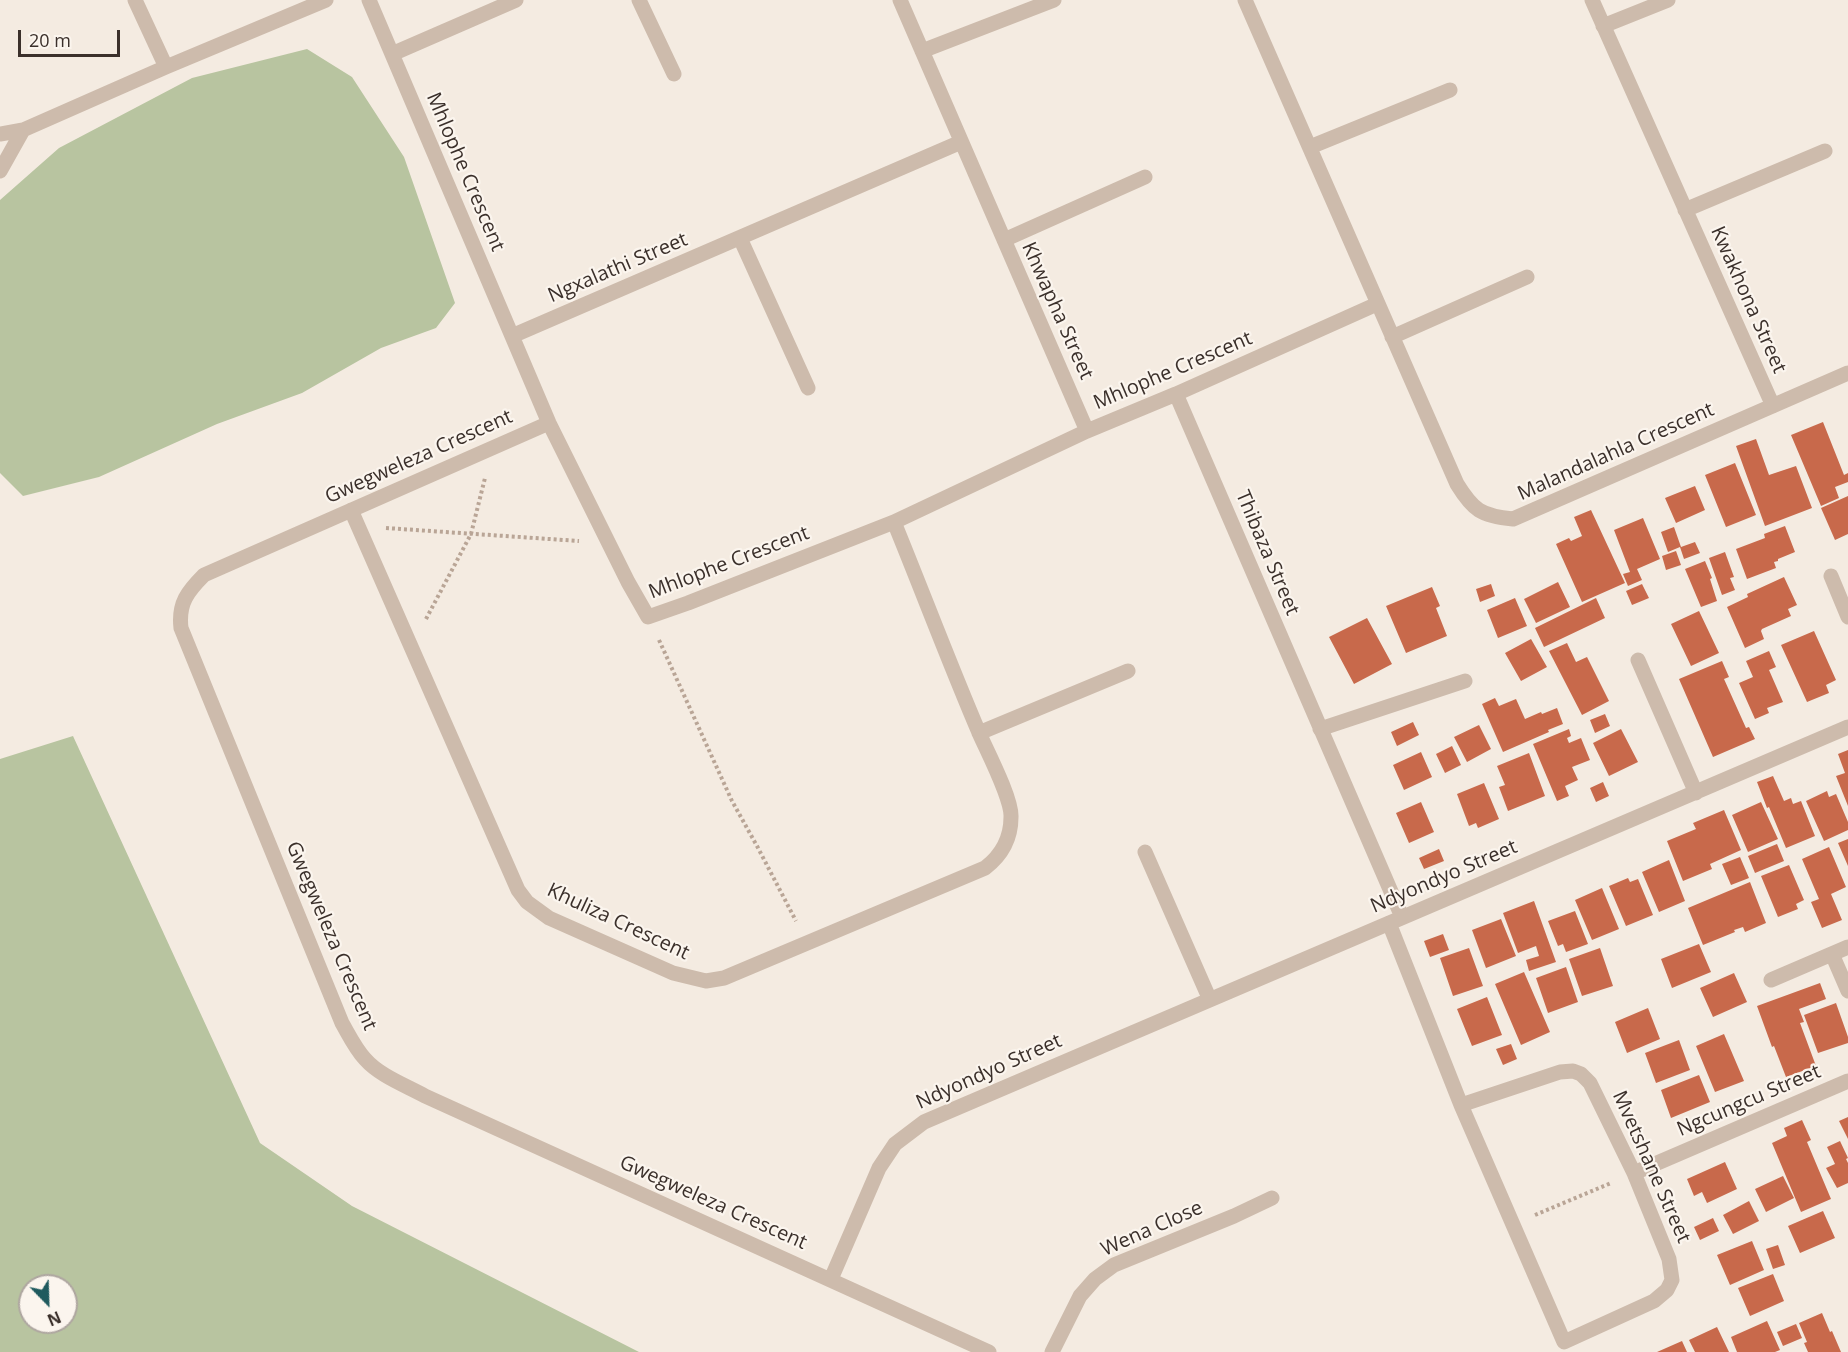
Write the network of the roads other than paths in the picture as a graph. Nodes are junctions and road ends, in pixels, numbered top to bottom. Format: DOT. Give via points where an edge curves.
graph roads {
  1 [pos="135,0"];
  2 [pos="326,0"];
  3 [pos="369,0"];
  4 [pos="516,0"];
  5 [pos="639,0"];
  6 [pos="900,0"];
  7 [pos="1054,0"];
  8 [pos="1245,0"];
  9 [pos="1592,0"];
  10 [pos="1668,0"];
  11 [pos="1603,26"];
  12 [pos="922,51"];
  13 [pos="392,54"];
  14 [pos="166,67"];
  15 [pos="674,75"];
  16 [pos="1450,90"];
  17 [pos="23,130"];
  18 [pos="0,134"];
  19 [pos="961,142"];
  20 [pos="1310,147"];
  21 [pos="1825,152"];
  22 [pos="0,171"];
  23 [pos="1145,177"];
  24 [pos="1685,210"];
  25 [pos="740,238"];
  26 [pos="1004,240"];
  27 [pos="1527,277"];
  28 [pos="1377,304"];
  29 [pos="512,336"];
  30 [pos="1392,337"];
  31 [pos="1848,373"];
  32 [pos="808,388"];
  33 [pos="1176,394"];
  34 [pos="1773,406"];
  35 [pos="549,423"];
  36 [pos="1087,431"];
  37 [pos="351,510"];
  38 [pos="894,522"];
  39 [pos="1831,576"];
  40 [pos="1848,617"];
  41 [pos="1638,660"];
  42 [pos="1128,671"];
  43 [pos="1465,681"];
  44 [pos="1848,727"];
  45 [pos="1320,729"];
  46 [pos="979,733"];
  47 [pos="1696,793"];
  48 [pos="1145,852"];
  49 [pos="1395,920"];
  50 [pos="1848,947"];
  51 [pos="1832,954"];
  52 [pos="1772,980"];
  53 [pos="1848,991"];
  54 [pos="1210,1000"];
  55 [pos="1848,1081"];
  56 [pos="1461,1105"];
  57 [pos="1634,1173"];
  58 [pos="1272,1198"];
  59 [pos="831,1279"];
  60 [pos="1567,1347"];
  61 [pos="989,1352"];
  62 [pos="1052,1352"];
  1 -- 14 [label="street"];
  2 -- 14 [label="street"];
  3 -- 13 [label="street, Mhlophe Crescent"];
  4 -- 13 [label="street"];
  5 -- 15 [label="street"];
  6 -- 12 [label="street, Khwapha Street"];
  7 -- 12 [label="street"];
  8 -- 20 [label="street, Malandalahla Crescent"];
  9 -- 11 [label="street, Kwakhona Street"];
  10 -- 11 [label="street"];
  11 -- 24 [label="street, Kwakhona Street"];
  12 -- 19 [label="street, Khwapha Street"];
  13 -- 29 [label="street, Mhlophe Crescent"];
  14 -- 17 [label="street"];
  16 -- 20 [label="street"];
  17 -- 18 [label="street"];
  17 -- 22 [label="street"];
  19 -- 25 [label="street, Ngxalathi Street"];
  19 -- 26 [label="street, Khwapha Street"];
  20 -- 28 [label="street, Malandalahla Crescent"];
  21 -- 24 [label="street, Kwakhona Street"];
  23 -- 26 [label="street, Khwapha Street"];
  24 -- 34 [label="street, Kwakhona Street"];
  25 -- 29 [label="street, Ngxalathi Street"];
  25 -- 32 [label="street"];
  26 -- 36 [label="street, Khwapha Street"];
  27 -- 30 [label="street"];
  28 -- 30 [label="street, Malandalahla Crescent"];
  28 -- 33 [label="street, Mhlophe Crescent"];
  29 -- 35 [label="street, Mhlophe Crescent"];
  30 -- 34 [label="street, Malandalahla Crescent" via="1457,484 1468,502 1496,518 1513,519"];
  31 -- 34 [label="street, Malandalahla Crescent"];
  33 -- 36 [label="street, Mhlophe Crescent"];
  33 -- 45 [label="street, Thibaza Street"];
  35 -- 37 [label="street, Gwegweleza Crescent"];
  35 -- 38 [label="street, Mhlophe Crescent" via="648,617"];
  36 -- 38 [label="street, Mhlophe Crescent"];
  37 -- 46 [label="street, Khuliza Crescent" via="518,890 549,918 673,973 706,981 724,978 985,868 999,856 1012,816"];
  37 -- 59 [label="street, Gwegweleza Crescent" via="204,575 188,592 180,621 342,1023 355,1046 384,1074 425,1096"];
  38 -- 46 [label="street, Khuliza Crescent"];
  39 -- 40 [label="street"];
  41 -- 47 [label="street"];
  42 -- 46 [label="street"];
  43 -- 45 [label="street"];
  44 -- 47 [label="street, Ndyondyo Street"];
  45 -- 49 [label="street, Thibaza Street"];
  47 -- 49 [label="street, Ndyondyo Street"];
  48 -- 54 [label="street"];
  49 -- 54 [label="street, Ndyondyo Street"];
  49 -- 56 [label="street, Mvetshane Street"];
  50 -- 51 [label="street"];
  51 -- 52 [label="street"];
  51 -- 53 [label="street"];
  54 -- 59 [label="street, Ndyondyo Street" via="924,1122 905,1135 879,1168"];
  55 -- 57 [label="street, Ngcungcu Street"];
  56 -- 57 [label="street, Mvetshane Street" via="1560,1072 1581,1074 1590,1083"];
  56 -- 60 [label="street, Mvetshane Street"];
  57 -- 60 [label="street, Mvetshane Street" via="1670,1259 1672,1280 1667,1290 1653,1301"];
  58 -- 62 [label="street, Wena Close" via="1114,1266 1095,1279 1080,1296"];
  59 -- 61 [label="street, Gwegweleza Crescent"];
}
